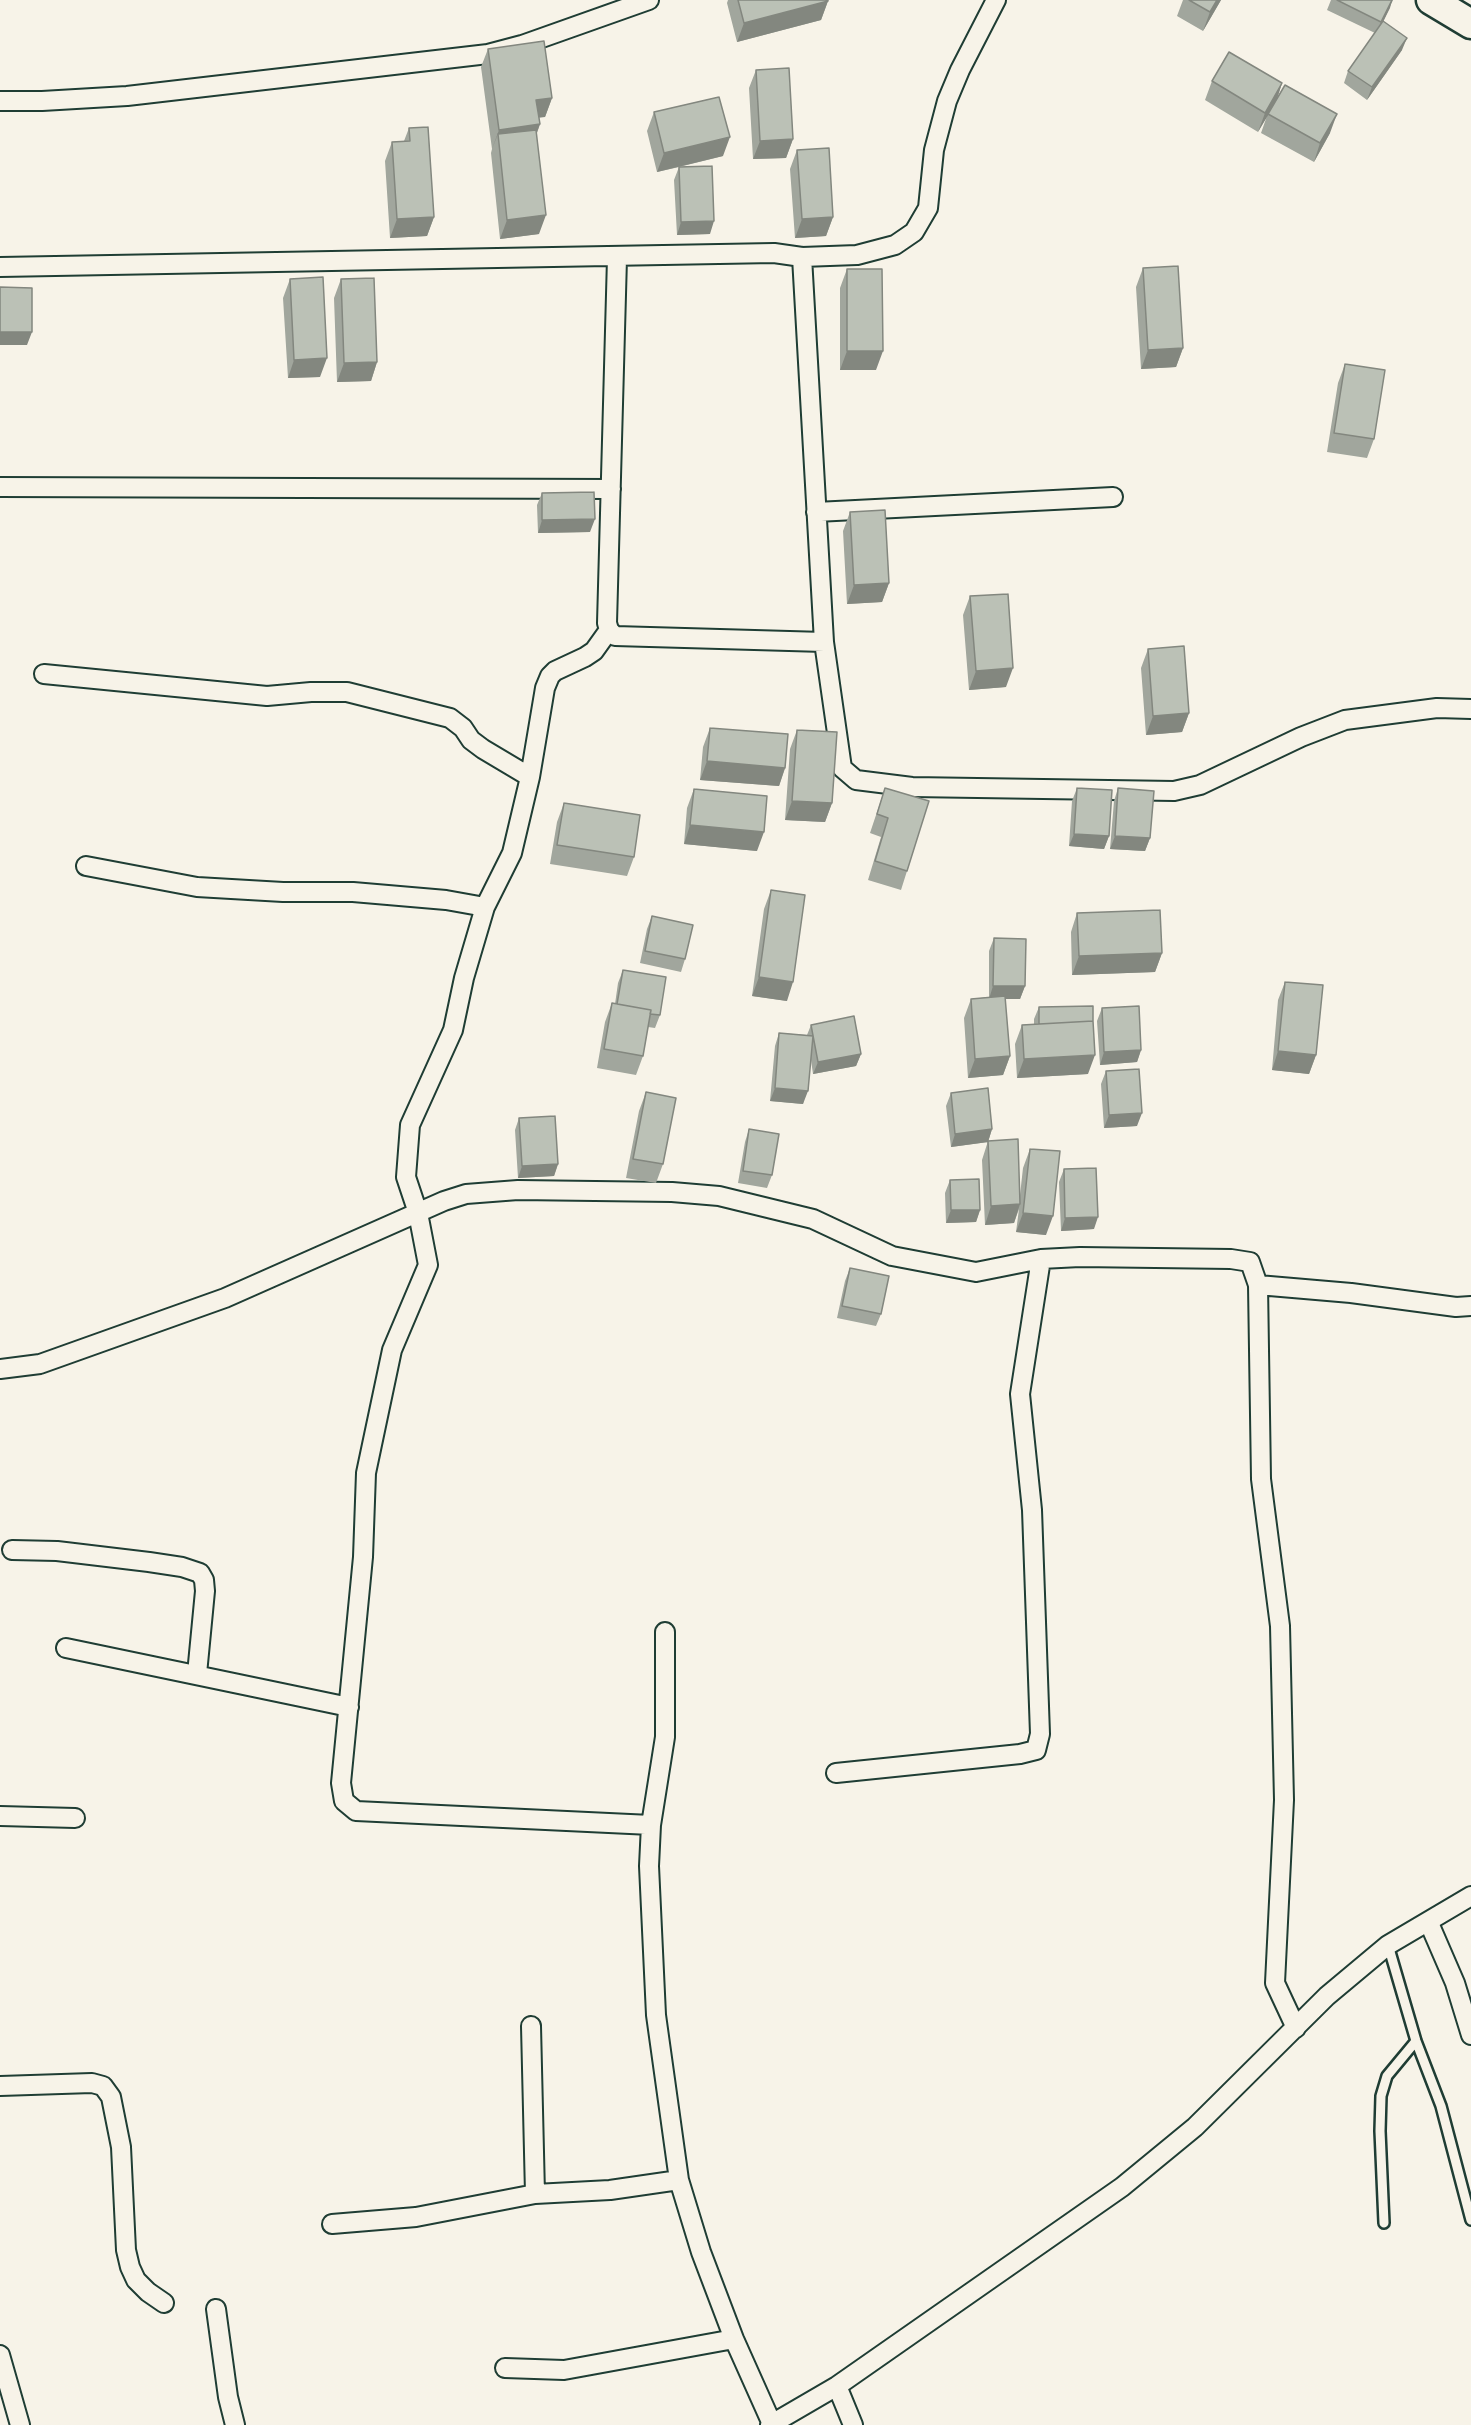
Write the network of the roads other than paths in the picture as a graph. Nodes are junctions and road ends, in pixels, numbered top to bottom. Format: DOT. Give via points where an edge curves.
graph roads {
  1 [pos="649,0"];
  2 [pos="996,0"];
  3 [pos="1431,0"];
  4 [pos="1471,24"];
  5 [pos="0,100"];
  6 [pos="802,257"];
  7 [pos="617,258"];
  8 [pos="0,267"];
  9 [pos="0,487"];
  10 [pos="610,489"];
  11 [pos="1113,497"];
  12 [pos="816,512"];
  13 [pos="609,630"];
  14 [pos="824,642"];
  15 [pos="44,674"];
  16 [pos="1471,709"];
  17 [pos="530,777"];
  18 [pos="86,866"];
  19 [pos="485,907"];
  20 [pos="418,1213"];
  21 [pos="1041,1259"];
  22 [pos="1258,1284"];
  23 [pos="1471,1306"];
  24 [pos="0,1370"];
  25 [pos="12,1550"];
  26 [pos="665,1632"];
  27 [pos="66,1648"];
  28 [pos="197,1674"];
  29 [pos="349,1707"];
  30 [pos="836,1773"];
  31 [pos="0,1816"];
  32 [pos="75,1818"];
  33 [pos="651,1825"];
  34 [pos="1471,1896"];
  35 [pos="1429,1923"];
  36 [pos="1388,1945"];
  37 [pos="531,2026"];
  38 [pos="1296,2028"];
  39 [pos="1471,2035"];
  40 [pos="1416,2041"];
  41 [pos="0,2085"];
  42 [pos="679,2180"];
  43 [pos="535,2194"];
  44 [pos="1471,2220"];
  45 [pos="1384,2223"];
  46 [pos="332,2224"];
  47 [pos="164,2303"];
  48 [pos="216,2309"];
  49 [pos="734,2339"];
  50 [pos="0,2355"];
  51 [pos="504,2368"];
  52 [pos="837,2386"];
  53 [pos="771,2424"];
  54 [pos="20,2425"];
  55 [pos="235,2425"];
  56 [pos="853,2425"];
  1 -- 5 [label="street" via="488,54 127,96"];
  2 -- 6 [label="street" via="947,101 934,150 928,208 914,232 896,245 856,255"];
  3 -- 4 [label="main road"];
  6 -- 7 [label="street" via="774,253"];
  6 -- 12 [label="street"];
  7 -- 8 [label="street"];
  7 -- 10 [label="street"];
  9 -- 10 [label="street"];
  10 -- 13 [label="street"];
  11 -- 12 [label="street"];
  12 -- 14 [label="street"];
  13 -- 14 [label="street" via="615,636"];
  13 -- 17 [label="street" via="594,651 550,676"];
  14 -- 16 [label="street" via="842,768 856,780 912,787 1174,791 1200,785 1345,720 1437,708"];
  15 -- 17 [label="street" via="267,696 347,693 450,718 483,749"];
  17 -- 19 [label="street" via="512,853"];
  18 -- 19 [label="street" via="197,887 353,892"];
  19 -- 20 [label="street" via="453,1030 410,1125 406,1177"];
  20 -- 21 [label="street" via="444,1200 477,1193 672,1192 719,1196 772,1208 813,1219 892,1256 976,1272"];
  20 -- 24 [label="street" via="225,1298 40,1364"];
  20 -- 29 [label="street" via="428,1265 392,1350 366,1473 363,1557"];
  21 -- 22 [label="street" via="1231,1259 1250,1262"];
  21 -- 30 [label="street" via="1020,1394 1032,1510 1040,1734 1036,1750"];
  22 -- 23 [label="street"];
  22 -- 38 [label="street" via="1261,1479 1280,1626 1284,1800 1275,1983"];
  25 -- 28 [label="street" via="69,1552 182,1567 200,1573 205,1591"];
  26 -- 33 [label="street" via="665,1737"];
  27 -- 28 [label="street"];
  28 -- 29 [label="street"];
  29 -- 33 [label="street" via="341,1783 344,1801 356,1811"];
  31 -- 32 [label="street"];
  33 -- 42 [label="street" via="649,1866 656,2015"];
  34 -- 35 [label="street"];
  35 -- 36 [label="street"];
  35 -- 39 [label="street" via="1455,1983"];
  36 -- 38 [label="street"];
  36 -- 40 [label="lane"];
  37 -- 43 [label="street"];
  38 -- 52 [label="street" via="1195,2127 1122,2187"];
  40 -- 44 [label="lane" via="1441,2106"];
  40 -- 45 [label="lane" via="1387,2076 1381,2096"];
  41 -- 47 [label="street" via="103,2086 111,2097 121,2147 130,2267 136,2280"];
  42 -- 43 [label="street" via="610,2190"];
  42 -- 49 [label="street"];
  43 -- 46 [label="street" via="416,2217"];
  48 -- 55 [label="street"];
  49 -- 51 [label="street" via="564,2370"];
  49 -- 53 [label="street"];
  50 -- 54 [label="street"];
  52 -- 53 [label="street"];
  52 -- 56 [label="street"];
}
